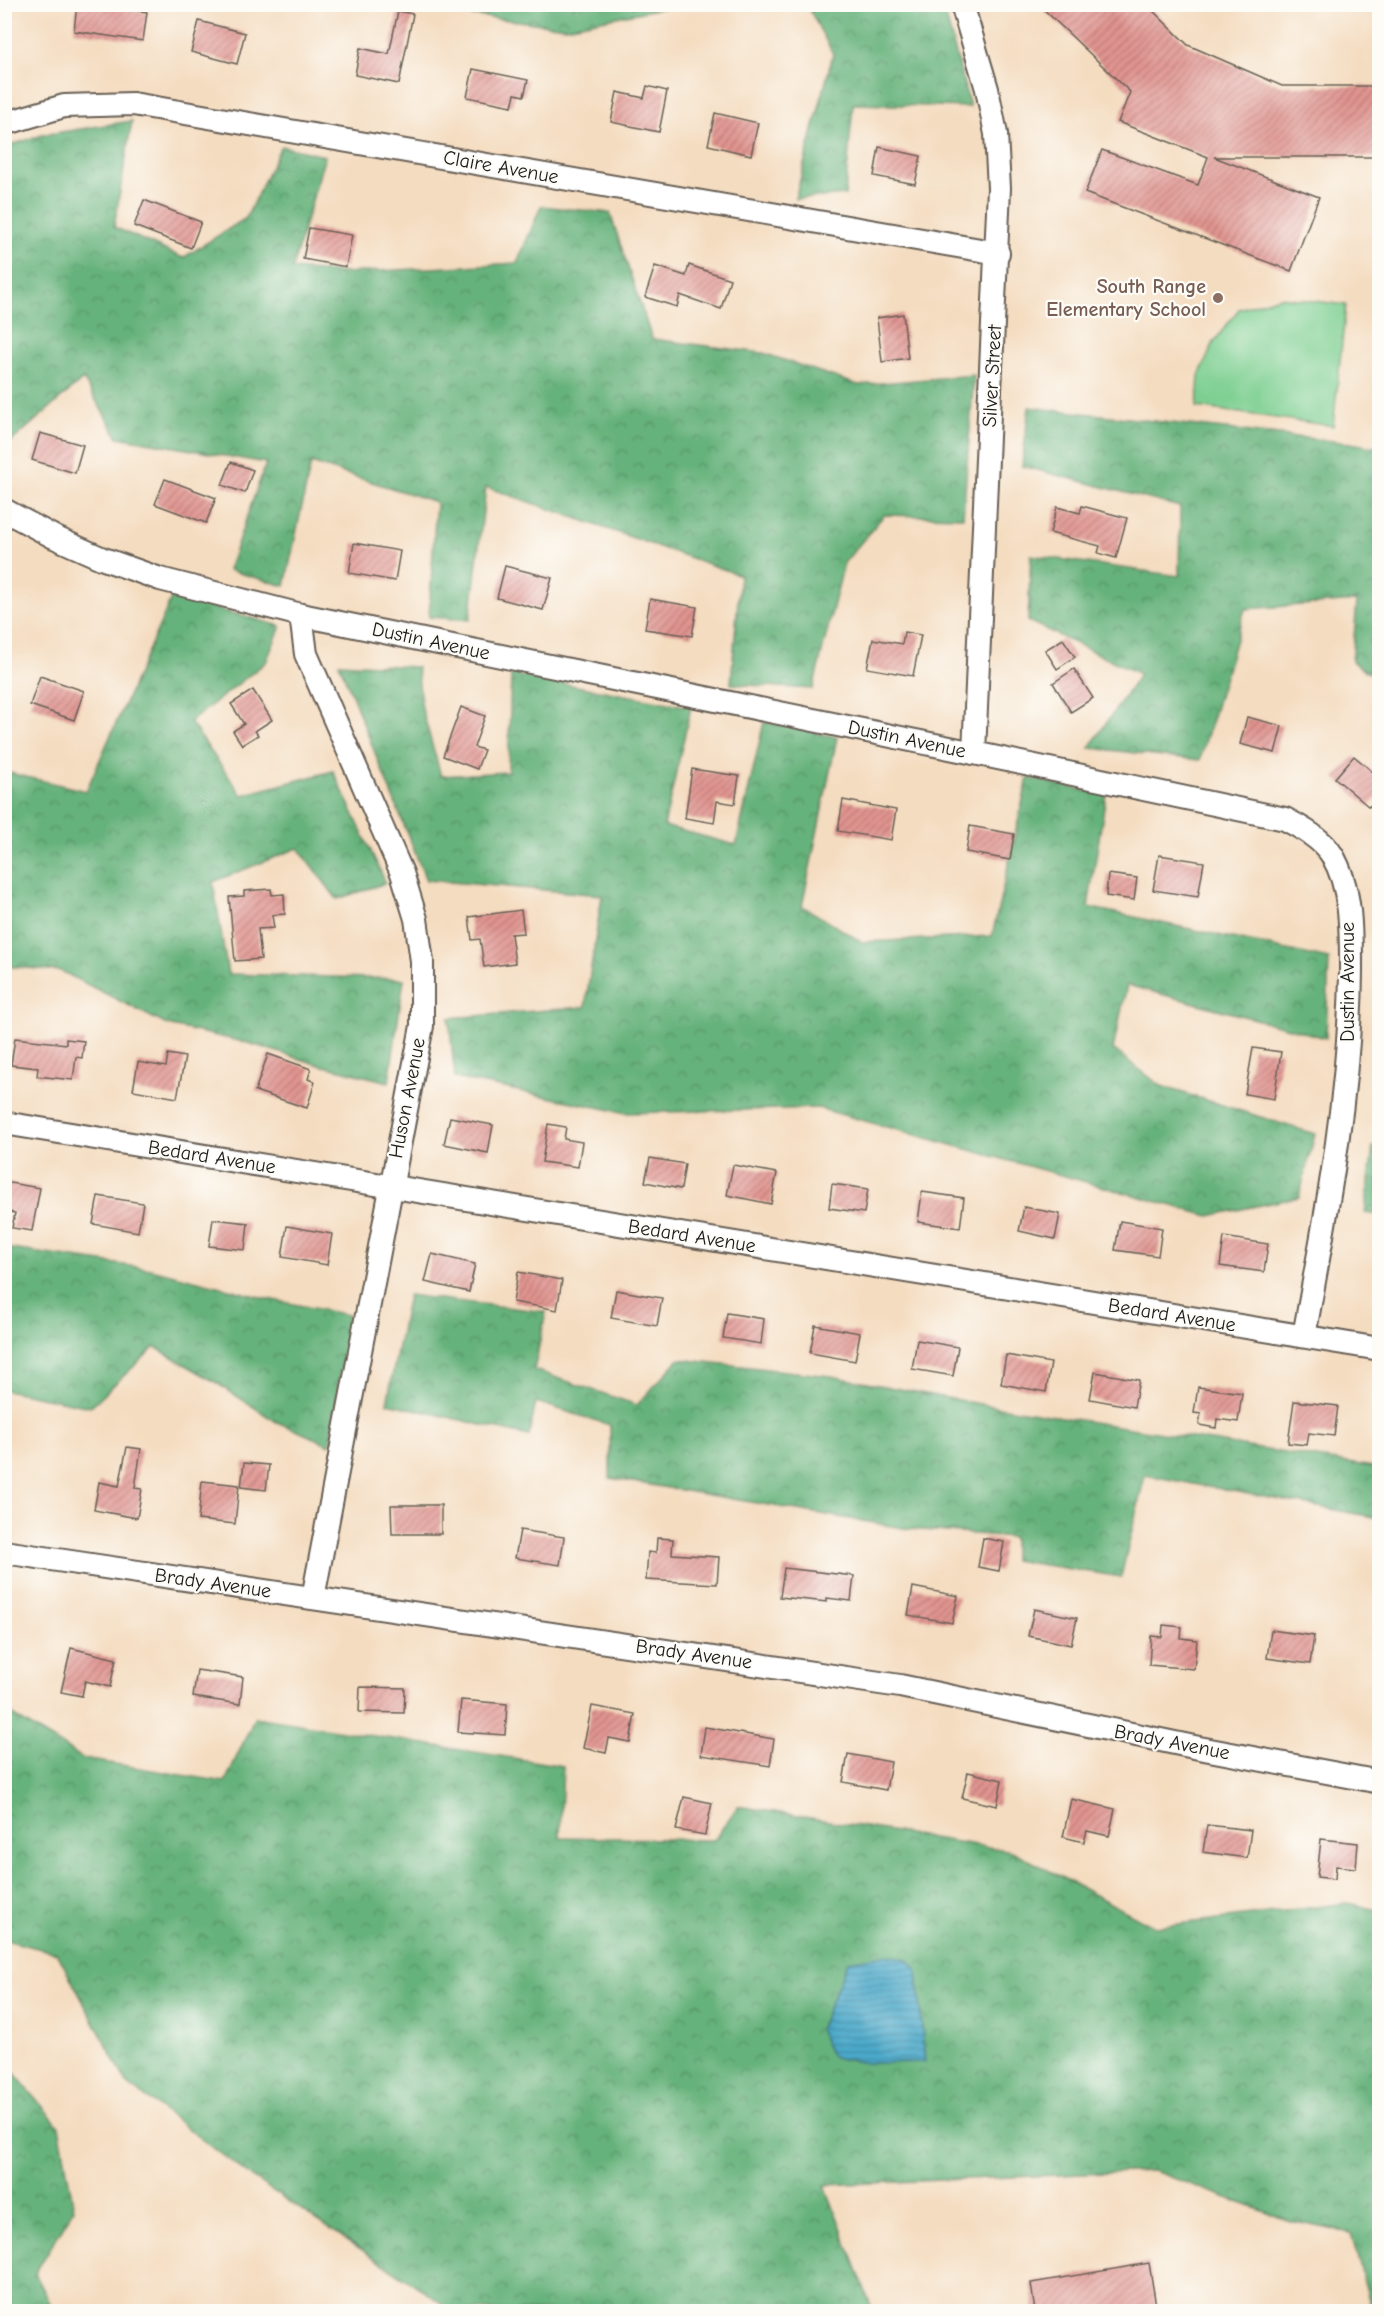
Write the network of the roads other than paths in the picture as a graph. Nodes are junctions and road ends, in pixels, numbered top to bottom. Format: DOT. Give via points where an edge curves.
graph roads {
  1 [pos="962,4"];
  2 [pos="4,124"];
  3 [pos="998,253"];
  4 [pos="4,510"];
  5 [pos="301,615"];
  6 [pos="974,753"];
  7 [pos="4,1122"];
  8 [pos="390,1186"];
  9 [pos="1304,1336"];
  10 [pos="1380,1349"];
  11 [pos="4,1552"];
  12 [pos="312,1598"];
  13 [pos="1380,1782"];
  1 -- 3 [label="street, Silver Street" via="996,134"];
  2 -- 3 [label="street, Claire Avenue" via="64,106 133,104"];
  3 -- 6 [label="street, Silver Street"];
  4 -- 5 [label="street, Dustin Avenue" via="100,558 160,579"];
  5 -- 6 [label="street, Dustin Avenue"];
  5 -- 8 [label="street, Huson Avenue" via="306,654 402,873 416,919 422,961 422,1026"];
  6 -- 9 [label="street, Dustin Avenue" via="1286,819 1306,830 1331,853 1344,882 1351,938 1351,1007 1327,1210"];
  7 -- 8 [label="street, Bedard Avenue"];
  8 -- 9 [label="street, Bedard Avenue"];
  8 -- 12 [label="street, Huson Avenue"];
  9 -- 10 [label="street, Bedard Avenue"];
  11 -- 12 [label="street, Brady Avenue"];
  12 -- 13 [label="street, Brady Avenue" via="900,1686"];
}
